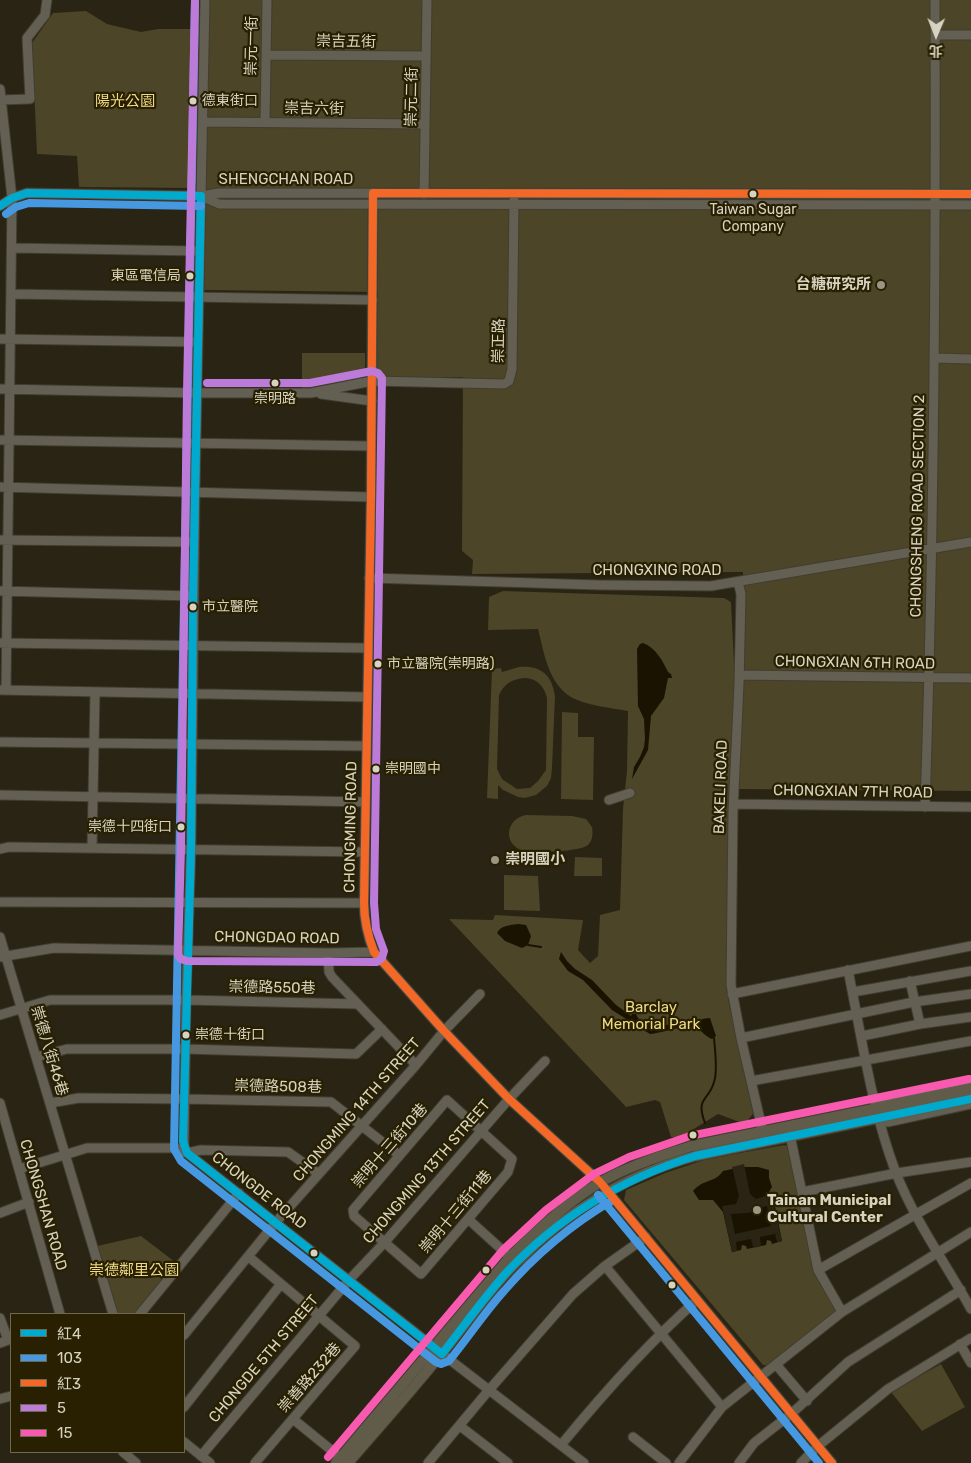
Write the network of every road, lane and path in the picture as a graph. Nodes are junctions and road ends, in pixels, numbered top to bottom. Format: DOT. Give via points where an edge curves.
graph roads {
  1 [pos="47,0"];
  2 [pos="205,0"];
  3 [pos="267,0"];
  4 [pos="427,0"];
  5 [pos="936,0"];
  6 [pos="936,35"];
  7 [pos="971,35"];
  8 [pos="266,54"];
  9 [pos="426,56"];
  10 [pos="0,89"];
  11 [pos="1,100"];
  12 [pos="203,122"];
  13 [pos="265,122"];
  14 [pos="425,124"];
  15 [pos="374,193"];
  16 [pos="424,194"];
  17 [pos="513,194"];
  18 [pos="934,194"];
  19 [pos="971,194"];
  20 [pos="201,196"];
  21 [pos="12,198"];
  22 [pos="971,204"];
  23 [pos="373,205"];
  24 [pos="514,205"];
  25 [pos="934,205"];
  26 [pos="0,206"];
  27 [pos="12,248"];
  28 [pos="199,251"];
  29 [pos="12,294"];
  30 [pos="198,296"];
  31 [pos="373,300"];
  32 [pos="0,339"];
  33 [pos="11,339"];
  34 [pos="198,342"];
  35 [pos="934,358"];
  36 [pos="971,359"];
  37 [pos="372,381"];
  38 [pos="0,389"];
  39 [pos="11,389"];
  40 [pos="197,392"];
  41 [pos="311,393"];
  42 [pos="372,401"];
  43 [pos="0,440"];
  44 [pos="10,440"];
  45 [pos="196,443"];
  46 [pos="371,446"];
  47 [pos="0,487"];
  48 [pos="10,488"];
  49 [pos="195,493"];
  50 [pos="371,497"];
  51 [pos="4,540"];
  52 [pos="194,542"];
  53 [pos="971,542"];
  54 [pos="931,549"];
  55 [pos="369,578"];
  56 [pos="738,582"];
  57 [pos="4,591"];
  58 [pos="193,596"];
  59 [pos="4,644"];
  60 [pos="192,646"];
  61 [pos="367,648"];
  62 [pos="740,675"];
  63 [pos="929,678"];
  64 [pos="971,678"];
  65 [pos="3,690"];
  66 [pos="94,692"];
  67 [pos="192,694"];
  68 [pos="367,697"];
  69 [pos="0,742"];
  70 [pos="94,743"];
  71 [pos="192,744"];
  72 [pos="366,746"];
  73 [pos="630,793"];
  74 [pos="0,795"];
  75 [pos="93,797"];
  76 [pos="191,799"];
  77 [pos="609,800"];
  78 [pos="366,802"];
  79 [pos="734,804"];
  80 [pos="925,807"];
  81 [pos="971,807"];
  82 [pos="92,848"];
  83 [pos="0,849"];
  84 [pos="191,849"];
  85 [pos="364,852"];
  86 [pos="0,902"];
  87 [pos="189,902"];
  88 [pos="364,903"];
  89 [pos="0,936"];
  90 [pos="971,946"];
  91 [pos="187,951"];
  92 [pos="374,952"];
  93 [pos="328,953"];
  94 [pos="3,957"];
  95 [pos="848,970"];
  96 [pos="971,971"];
  97 [pos="910,981"];
  98 [pos="852,992"];
  99 [pos="480,994"];
  100 [pos="732,994"];
  101 [pos="971,994"];
  102 [pos="186,1000"];
  103 [pos="914,1002"];
  104 [pos="358,1004"];
  105 [pos="22,1009"];
  106 [pos="857,1014"];
  107 [pos="0,1015"];
  108 [pos="971,1017"];
  109 [pos="920,1024"];
  110 [pos="382,1029"];
  111 [pos="444,1031"];
  112 [pos="862,1036"];
  113 [pos="741,1038"];
  114 [pos="971,1041"];
  115 [pos="185,1049"];
  116 [pos="36,1057"];
  117 [pos="866,1059"];
  118 [pos="545,1061"];
  119 [pos="416,1065"];
  120 [pos="751,1081"];
  121 [pos="971,1084"];
  122 [pos="971,1089"];
  123 [pos="184,1098"];
  124 [pos="509,1099"];
  125 [pos="971,1100"];
  126 [pos="0,1103"];
  127 [pos="50,1103"];
  128 [pos="920,1104"];
  129 [pos="971,1104"];
  130 [pos="877,1113"];
  131 [pos="788,1125"];
  132 [pos="361,1127"];
  133 [pos="482,1131"];
  134 [pos="764,1136"];
  135 [pos="791,1136"];
  136 [pos="188,1153"];
  137 [pos="66,1154"];
  138 [pos="399,1155"];
  139 [pos="971,1162"];
  140 [pos="19,1169"];
  141 [pos="897,1173"];
  142 [pos="319,1174"];
  143 [pos="600,1182"];
  144 [pos="971,1183"];
  145 [pos="608,1192"];
  146 [pos="802,1192"];
  147 [pos="239,1193"];
  148 [pos="29,1202"];
  149 [pos="0,1213"];
  150 [pos="915,1215"];
  151 [pos="468,1219"];
  152 [pos="276,1222"];
  153 [pos="970,1235"];
  154 [pos="646,1236"];
  155 [pos="384,1243"];
  156 [pos="938,1252"];
  157 [pos="249,1257"];
  158 [pos="510,1257"];
  159 [pos="605,1266"];
  160 [pos="818,1270"];
  161 [pos="349,1280"];
  162 [pos="282,1284"];
  163 [pos="961,1290"];
  164 [pos="697,1300"];
  165 [pos="971,1309"];
  166 [pos="842,1312"];
  167 [pos="60,1313"];
  168 [pos="113,1313"];
  169 [pos="141,1313"];
  170 [pos="318,1316"];
  171 [pos="0,1318"];
  172 [pos="660,1333"];
  173 [pos="185,1334"];
  174 [pos="971,1338"];
  175 [pos="0,1343"];
  176 [pos="960,1344"];
  177 [pos="438,1350"];
  178 [pos="971,1363"];
  179 [pos="778,1364"];
  180 [pos="760,1377"];
  181 [pos="489,1390"];
  182 [pos="807,1401"];
  183 [pos="185,1405"];
  184 [pos="722,1407"];
  185 [pos="791,1414"];
  186 [pos="293,1419"];
  187 [pos="460,1426"];
  188 [pos="633,1437"];
  189 [pos="185,1443"];
  190 [pos="561,1445"];
  191 [pos="818,1446"];
  192 [pos="124,1453"];
  193 [pos="201,1456"];
  194 [pos="342,1461"];
  195 [pos="432,1462"];
  196 [pos="136,1463"];
  197 [pos="210,1463"];
  198 [pos="255,1463"];
  199 [pos="508,1463"];
  200 [pos="584,1463"];
  201 [pos="666,1463"];
  202 [pos="679,1463"];
  203 [pos="739,1463"];
  204 [pos="801,1463"];
  205 [pos="832,1463"];
  1 -- 11 [label="street" via="45,15 27,38 30,99"];
  2 -- 12 [label="street"];
  3 -- 8 [label="street, 崇元一街"];
  4 -- 9 [label="street, 崇元二街"];
  5 -- 6 [label="street, CHONGSHENG ROAD SECTION 2"];
  6 -- 7 [label="street"];
  6 -- 18 [label="street, CHONGSHENG ROAD SECTION 2"];
  8 -- 9 [label="street, 崇吉五街"];
  8 -- 13 [label="street, 崇元一街"];
  9 -- 14 [label="street, 崇元二街"];
  10 -- 11 [label="street"];
  11 -- 21 [label="street"];
  12 -- 13 [label="street, 崇吉六街"];
  12 -- 20 [label="street"];
  13 -- 14 [label="street, 崇吉六街"];
  14 -- 16 [label="street, 崇元二街"];
  15 -- 16 [label="street, SHENGCHAN ROAD"];
  15 -- 20 [label="street, SHENGCHAN ROAD" via="219,193"];
  15 -- 23 [label="street, CHONGMING ROAD"];
  16 -- 17 [label="street, SHENGCHAN ROAD"];
  17 -- 18 [label="street, SHENGCHAN ROAD"];
  17 -- 24 [label="street, 崇正路"];
  18 -- 19 [label="street, SHENGCHAN ROAD"];
  18 -- 25 [label="street, CHONGSHENG ROAD SECTION 2"];
  20 -- 21 [label="street, SHENGCHAN ROAD" via="27,193"];
  20 -- 23 [label="street, SHENGCHAN ROAD" via="219,204"];
  20 -- 28 [label="street"];
  21 -- 26 [label="street, SHENGCHAN ROAD"];
  21 -- 27 [label="street"];
  22 -- 25 [label="street, SHENGCHAN ROAD"];
  23 -- 24 [label="street, SHENGCHAN ROAD"];
  23 -- 31 [label="street, CHONGMING ROAD"];
  24 -- 25 [label="street, SHENGCHAN ROAD"];
  24 -- 37 [label="street, 崇正路" via="512,369 509,381 499,384"];
  25 -- 35 [label="street, CHONGSHENG ROAD SECTION 2"];
  27 -- 28 [label="street"];
  27 -- 29 [label="street"];
  28 -- 30 [label="street"];
  29 -- 30 [label="street"];
  29 -- 33 [label="street"];
  30 -- 31 [label="street"];
  30 -- 34 [label="street"];
  31 -- 37 [label="street, CHONGMING ROAD"];
  32 -- 33 [label="street"];
  33 -- 34 [label="street"];
  33 -- 39 [label="street"];
  34 -- 40 [label="street"];
  35 -- 36 [label="street"];
  35 -- 54 [label="street, CHONGSHENG ROAD SECTION 2"];
  37 -- 41 [label="street"];
  37 -- 42 [label="street, CHONGMING ROAD"];
  38 -- 39 [label="street"];
  39 -- 40 [label="street"];
  39 -- 44 [label="street"];
  40 -- 41 [label="street"];
  40 -- 45 [label="street"];
  41 -- 42 [label="street"];
  42 -- 46 [label="street, CHONGMING ROAD"];
  43 -- 44 [label="street"];
  44 -- 45 [label="street"];
  44 -- 48 [label="street"];
  45 -- 46 [label="street"];
  45 -- 49 [label="street"];
  46 -- 50 [label="street, CHONGMING ROAD"];
  47 -- 48 [label="street"];
  48 -- 49 [label="street"];
  48 -- 51 [label="street"];
  49 -- 50 [label="street"];
  49 -- 52 [label="street"];
  50 -- 55 [label="street, CHONGMING ROAD"];
  51 -- 52 [label="street"];
  51 -- 57 [label="street"];
  52 -- 58 [label="street"];
  53 -- 54 [label="street, CHONGXING ROAD"];
  54 -- 56 [label="street, CHONGXING ROAD"];
  54 -- 63 [label="street, CHONGSHENG ROAD SECTION 2"];
  55 -- 56 [label="street, CHONGXING ROAD" via="649,586 711,586"];
  55 -- 61 [label="street, CHONGMING ROAD"];
  56 -- 62 [label="street, BAKELI ROAD" via="741,594"];
  57 -- 58 [label="street"];
  57 -- 59 [label="street"];
  58 -- 60 [label="street"];
  59 -- 60 [label="street"];
  59 -- 65 [label="street"];
  60 -- 61 [label="street"];
  60 -- 67 [label="street"];
  61 -- 68 [label="street, CHONGMING ROAD"];
  62 -- 63 [label="street, CHONGXIAN 6TH ROAD"];
  62 -- 79 [label="street, BAKELI ROAD"];
  63 -- 64 [label="street, CHONGXIAN 6TH ROAD"];
  63 -- 80 [label="street, CHONGSHENG ROAD SECTION 2"];
  65 -- 66 [label="street"];
  66 -- 67 [label="street"];
  66 -- 70 [label="street"];
  67 -- 68 [label="street"];
  67 -- 71 [label="street"];
  68 -- 72 [label="street, CHONGMING ROAD"];
  69 -- 70 [label="street"];
  70 -- 71 [label="street"];
  70 -- 75 [label="street"];
  71 -- 72 [label="street"];
  71 -- 76 [label="street"];
  72 -- 78 [label="street, CHONGMING ROAD"];
  73 -- 77 [label="street"];
  74 -- 75 [label="street"];
  75 -- 76 [label="street"];
  75 -- 82 [label="street"];
  76 -- 78 [label="street"];
  76 -- 84 [label="street"];
  78 -- 85 [label="street, CHONGMING ROAD"];
  79 -- 80 [label="street, CHONGXIAN 7TH ROAD"];
  79 -- 100 [label="street, BAKELI ROAD"];
  80 -- 81 [label="street, CHONGXIAN 7TH ROAD"];
  82 -- 83 [label="street"];
  82 -- 84 [label="street"];
  84 -- 85 [label="street"];
  84 -- 87 [label="street"];
  85 -- 88 [label="street, CHONGMING ROAD"];
  86 -- 87 [label="street"];
  87 -- 88 [label="street"];
  87 -- 91 [label="street"];
  88 -- 92 [label="street, CHONGMING ROAD" via="366,930"];
  89 -- 94 [label="street, 崇德八街46巷"];
  90 -- 95 [label="street"];
  91 -- 93 [label="street, CHONGDAO ROAD"];
  91 -- 94 [label="street, CHONGDAO ROAD" via="54,948"];
  91 -- 102 [label="street"];
  92 -- 93 [label="street, CHONGDAO ROAD"];
  92 -- 111 [label="street, CHONGMING ROAD"];
  93 -- 104 [label="street" via="330,975"];
  94 -- 105 [label="street, 崇德八街46巷"];
  95 -- 98 [label="street"];
  95 -- 100 [label="street"];
  96 -- 97 [label="street"];
  97 -- 98 [label="street"];
  97 -- 103 [label="street"];
  98 -- 106 [label="street"];
  99 -- 111 [label="street, CHONGMING 14TH STREET"];
  100 -- 113 [label="street, BAKELI ROAD"];
  101 -- 103 [label="street"];
  102 -- 104 [label="street, 崇德路550巷"];
  102 -- 105 [label="street, 崇德路550巷" via="50,1000"];
  102 -- 115 [label="street"];
  103 -- 106 [label="street"];
  103 -- 109 [label="street"];
  104 -- 110 [label="street"];
  105 -- 107 [label="street, 崇德路550巷"];
  105 -- 116 [label="street, 崇德八街46巷"];
  106 -- 112 [label="street"];
  106 -- 113 [label="street"];
  108 -- 109 [label="street"];
  109 -- 112 [label="street"];
  110 -- 115 [label="street" via="356,1054"];
  110 -- 119 [label="street"];
  111 -- 119 [label="street, CHONGMING 14TH STREET"];
  111 -- 124 [label="street, CHONGMING ROAD"];
  112 -- 117 [label="street"];
  113 -- 120 [label="street, BAKELI ROAD"];
  114 -- 117 [label="street"];
  115 -- 116 [label="street" via="67,1049"];
  115 -- 123 [label="street"];
  116 -- 127 [label="street, 崇德八街46巷"];
  117 -- 120 [label="street"];
  117 -- 130 [label="street"];
  118 -- 124 [label="street, CHONGMING 13TH STREET"];
  119 -- 132 [label="street, CHONGMING 14TH STREET"];
  120 -- 134 [label="street, BAKELI ROAD"];
  121 -- 130 [label="street" via="883,1102"];
  122 -- 128 [label="main road"];
  123 -- 127 [label="street, 崇德路508巷" via="79,1098"];
  123 -- 132 [label="street, 崇德路508巷" via="331,1102"];
  123 -- 136 [label="street" via="183,1141"];
  124 -- 133 [label="street, CHONGMING 13TH STREET"];
  124 -- 143 [label="street, CHONGMING ROAD"];
  125 -- 128 [label="main road"];
  126 -- 140 [label="street, CHONGSHAN ROAD"];
  127 -- 137 [label="street, 崇德八街46巷"];
  128 -- 130 [label="main road"];
  129 -- 130 [label="street" via="888,1122"];
  130 -- 131 [label="main road"];
  130 -- 135 [label="main road"];
  130 -- 141 [label="street"];
  131 -- 134 [label="main road"];
  131 -- 135 [label="street"];
  132 -- 138 [label="street, 崇德路508巷"];
  132 -- 142 [label="street, CHONGMING 14TH STREET"];
  133 -- 138 [label="street, 崇明十三街10巷" via="447,1100"];
  133 -- 151 [label="street, 崇明十三街11巷" via="512,1159 508,1172"];
  133 -- 155 [label="street, CHONGMING 13TH STREET"];
  134 -- 135 [label="main road"];
  134 -- 143 [label="main road" via="670,1152"];
  134 -- 145 [label="main road" via="675,1161"];
  135 -- 146 [label="street"];
  136 -- 137 [label="street" via="175,1148 87,1148"];
  136 -- 142 [label="street" via="201,1150 288,1152"];
  136 -- 147 [label="street, CHONGDE ROAD"];
  137 -- 140 [label="street"];
  137 -- 168 [label="street, 崇德八街46巷"];
  138 -- 155 [label="street, 崇明十三街10巷" via="353,1210 354,1216"];
  139 -- 141 [label="street"];
  140 -- 148 [label="street, CHONGSHAN ROAD"];
  141 -- 146 [label="street"];
  141 -- 150 [label="street"];
  142 -- 152 [label="street, CHONGMING 14TH STREET"];
  143 -- 145 [label="street, CHONGMING ROAD"];
  143 -- 158 [label="main road" via="539,1228"];
  144 -- 150 [label="street"];
  145 -- 154 [label="street, CHONGMING ROAD"];
  145 -- 177 [label="main road" via="548,1234 516,1262"];
  146 -- 160 [label="street"];
  147 -- 152 [label="street, CHONGDE ROAD"];
  147 -- 169 [label="street"];
  148 -- 149 [label="street"];
  148 -- 167 [label="street, CHONGSHAN ROAD"];
  150 -- 156 [label="street"];
  150 -- 160 [label="street"];
  151 -- 155 [label="street, 崇明十三街11巷" via="421,1274"];
  151 -- 158 [label="street"];
  152 -- 157 [label="street, CHONGMING 14TH STREET"];
  152 -- 161 [label="street, CHONGDE ROAD"];
  153 -- 156 [label="street"];
  154 -- 159 [label="street"];
  154 -- 164 [label="street, CHONGMING ROAD"];
  155 -- 161 [label="street, CHONGMING 13TH STREET"];
  156 -- 163 [label="street"];
  156 -- 166 [label="street"];
  157 -- 162 [label="street"];
  157 -- 173 [label="street, CHONGMING 14TH STREET"];
  158 -- 177 [label="main road"];
  159 -- 172 [label="street"];
  159 -- 181 [label="street" via="573,1294"];
  160 -- 166 [label="street"];
  161 -- 170 [label="street, CHONGDE 5TH STREET"];
  161 -- 177 [label="street, CHONGDE ROAD"];
  162 -- 170 [label="street"];
  162 -- 183 [label="street"];
  163 -- 165 [label="street"];
  163 -- 182 [label="street" via="848,1362"];
  164 -- 172 [label="street"];
  164 -- 180 [label="street, CHONGMING ROAD"];
  166 -- 179 [label="street"];
  170 -- 186 [label="street, 崇善路232巷" via="355,1346"];
  170 -- 193 [label="street, CHONGDE 5TH STREET"];
  171 -- 175 [label="street" via="8,1340"];
  172 -- 184 [label="street"];
  172 -- 190 [label="street"];
  174 -- 176 [label="street"];
  176 -- 178 [label="street"];
  176 -- 191 [label="street" via="888,1389"];
  177 -- 181 [label="street, CHONGDE ROAD"];
  177 -- 194 [label="main road"];
  179 -- 180 [label="street"];
  179 -- 182 [label="street"];
  180 -- 184 [label="street"];
  180 -- 185 [label="street, CHONGMING ROAD"];
  181 -- 187 [label="street"];
  181 -- 190 [label="street, CHONGDE ROAD"];
  182 -- 185 [label="street"];
  184 -- 202 [label="street"];
  185 -- 191 [label="street, CHONGMING ROAD"];
  185 -- 203 [label="street" via="754,1443"];
  186 -- 194 [label="street"];
  186 -- 198 [label="street, 崇善路232巷"];
  187 -- 195 [label="street"];
  187 -- 199 [label="street"];
  188 -- 201 [label="street"];
  189 -- 193 [label="street"];
  190 -- 200 [label="street, CHONGDE ROAD"];
  191 -- 204 [label="street"];
  191 -- 205 [label="street, CHONGMING ROAD"];
  192 -- 196 [label="street"];
  193 -- 197 [label="street"];
}
